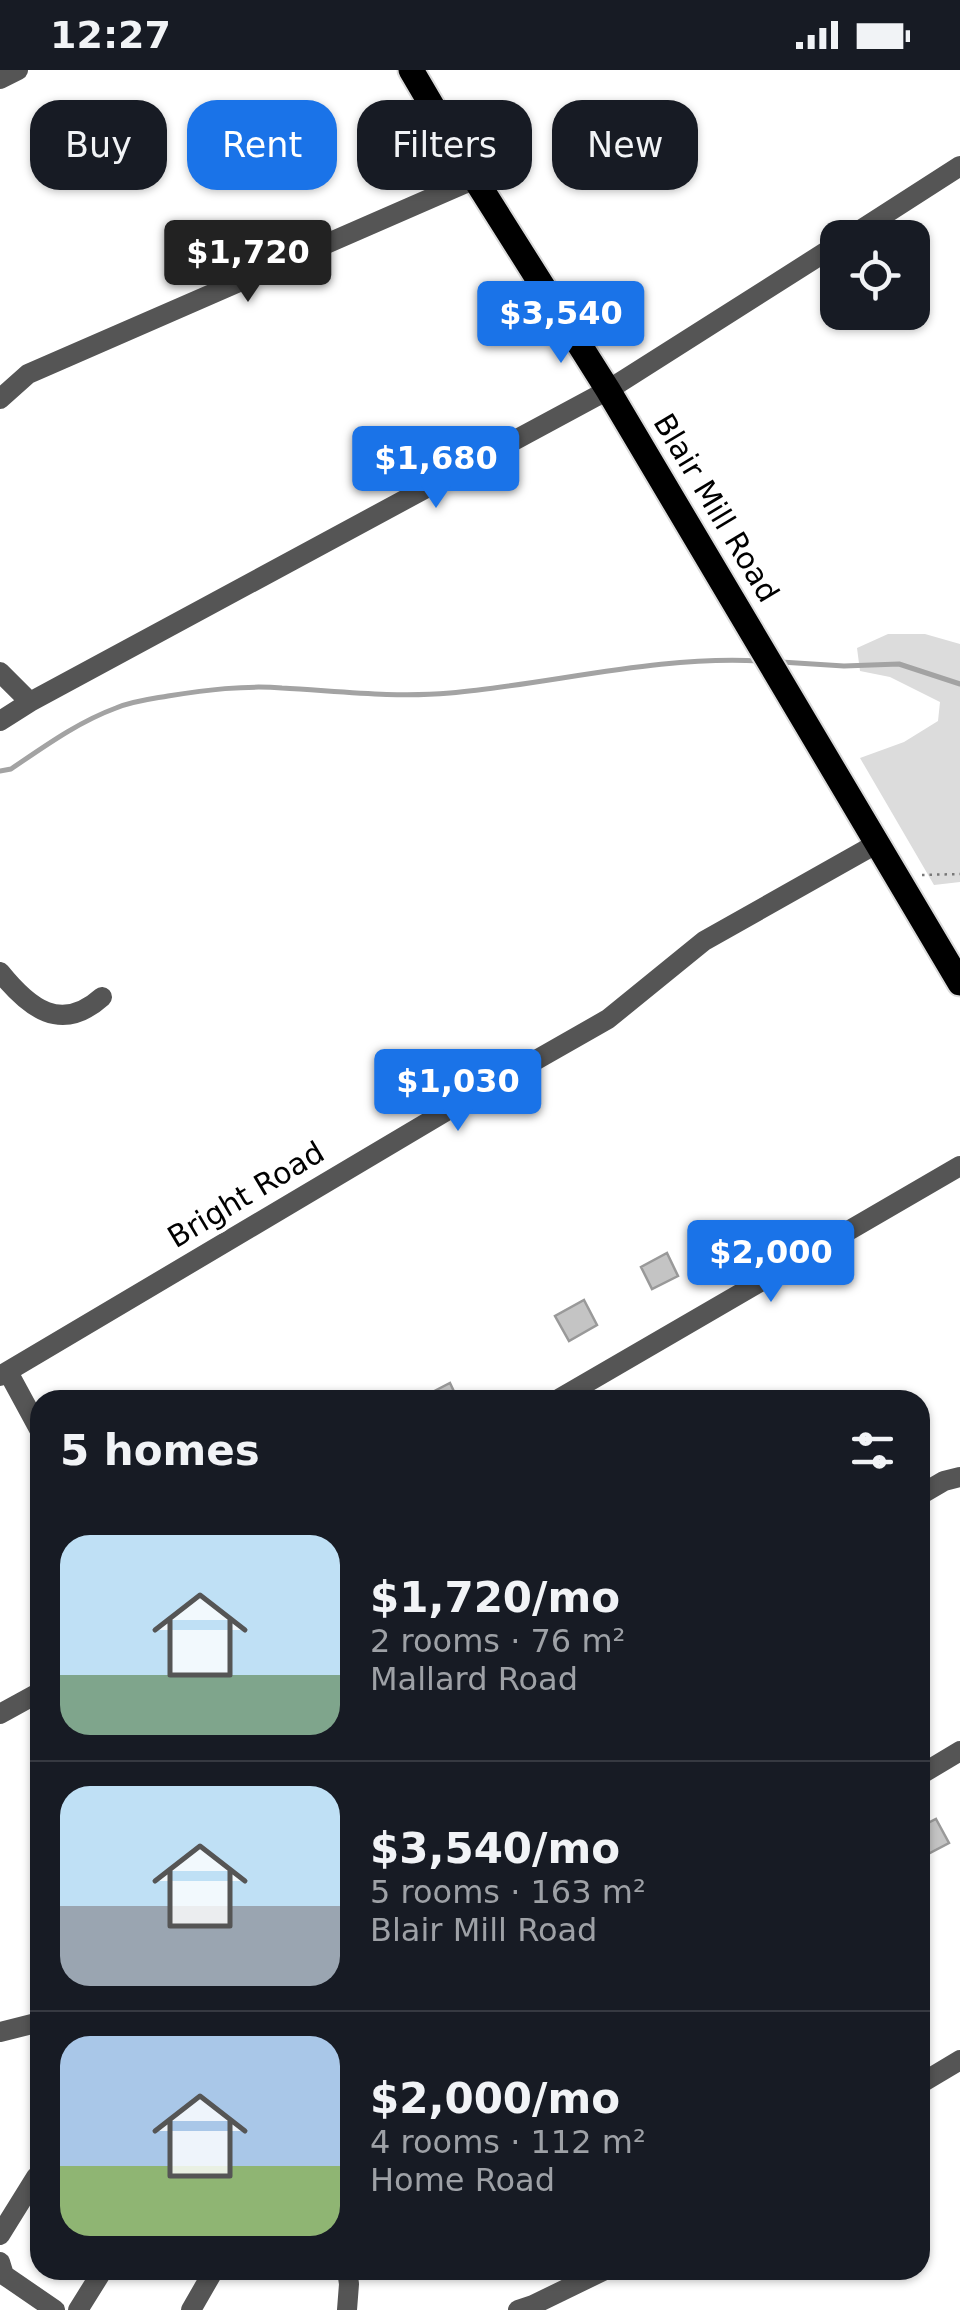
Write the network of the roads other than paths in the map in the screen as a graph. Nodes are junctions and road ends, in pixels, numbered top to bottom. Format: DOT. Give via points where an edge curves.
graph roads {
  1 [pos="18,70"];
  2 [pos="410,70"];
  3 [pos="0,78"];
  4 [pos="428,100"];
  5 [pos="960,166"];
  6 [pos="453,190"];
  7 [pos="482,190"];
  8 [pos="876,220"];
  9 [pos="820,255"];
  10 [pos="608,390"];
  11 [pos="0,399"];
  12 [pos="0,672"];
  13 [pos="30,702"];
  14 [pos="0,721"];
  15 [pos="876,844"];
  16 [pos="0,972"];
  17 [pos="960,983"];
  18 [pos="102,997"];
  19 [pos="960,1166"];
  20 [pos="4,1374"];
  21 [pos="574,1390"];
  22 [pos="30,1415"];
  23 [pos="960,1477"];
  24 [pos="930,1490"];
  25 [pos="30,1698"];
  26 [pos="0,1714"];
  27 [pos="960,1751"];
  28 [pos="930,1768"];
  29 [pos="30,2024"];
  30 [pos="0,2032"];
  31 [pos="960,2060"];
  32 [pos="930,2078"];
  33 [pos="30,2186"];
  34 [pos="0,2234"];
  35 [pos="1,2272"];
  36 [pos="97,2280"];
  37 [pos="208,2280"];
  38 [pos="349,2280"];
  39 [pos="585,2280"];
  40 [pos="54,2310"];
  41 [pos="78,2310"];
  42 [pos="191,2310"];
  43 [pos="347,2310"];
  44 [pos="518,2310"];
  1 -- 3 [label="street"];
  2 -- 4 [label="main road, Blair Mill Road"];
  5 -- 8 [label="street"];
  6 -- 11 [label="street" via="28,374"];
  7 -- 10 [label="main road, Blair Mill Road"];
  9 -- 10 [label="street"];
  10 -- 13 [label="street"];
  10 -- 15 [label="main road, Blair Mill Road"];
  12 -- 13 [label="street"];
  13 -- 14 [label="street"];
  15 -- 17 [label="main road, Blair Mill Road"];
  15 -- 20 [label="street, Bright Road" via="704,941 608,1019"];
  16 -- 18 [label="street" via="27,1000 59,1016 75,1015"];
  19 -- 21 [label="street"];
  20 -- 22 [label="street, Bright Road"];
  23 -- 24 [label="street"];
  25 -- 26 [label="street"];
  27 -- 28 [label="street"];
  29 -- 30 [label="street"];
  31 -- 32 [label="street"];
  33 -- 34 [label="street"];
  35 -- 40 [label="street"];
  36 -- 41 [label="street"];
  37 -- 42 [label="street"];
  38 -- 43 [label="street"];
  39 -- 44 [label="street"];
}
